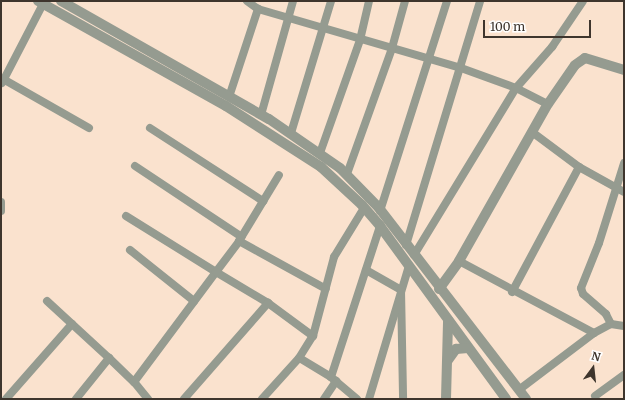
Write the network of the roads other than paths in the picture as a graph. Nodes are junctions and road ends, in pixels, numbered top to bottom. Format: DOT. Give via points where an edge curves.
graph roads {
  1 [pos="61,1"];
  2 [pos="246,1"];
  3 [pos="293,1"];
  4 [pos="331,1"];
  5 [pos="369,1"];
  6 [pos="405,1"];
  7 [pos="447,1"];
  8 [pos="480,1"];
  9 [pos="584,1"];
  10 [pos="41,2"];
  11 [pos="258,9"];
  12 [pos="288,18"];
  13 [pos="324,28"];
  14 [pos="360,40"];
  15 [pos="392,48"];
  16 [pos="427,59"];
  17 [pos="461,68"];
  18 [pos="624,70"];
  19 [pos="2,82"];
  20 [pos="516,88"];
  21 [pos="229,97"];
  22 [pos="548,104"];
  23 [pos="261,115"];
  24 [pos="89,128"];
  25 [pos="150,128"];
  26 [pos="532,132"];
  27 [pos="291,133"];
  28 [pos="320,153"];
  29 [pos="624,163"];
  30 [pos="135,166"];
  31 [pos="579,167"];
  32 [pos="279,174"];
  33 [pos="347,174"];
  34 [pos="614,189"];
  35 [pos="624,192"];
  36 [pos="263,201"];
  37 [pos="1,202"];
  38 [pos="364,208"];
  39 [pos="1,211"];
  40 [pos="380,211"];
  41 [pos="126,216"];
  42 [pos="380,226"];
  43 [pos="240,239"];
  44 [pos="406,245"];
  45 [pos="130,250"];
  46 [pos="414,255"];
  47 [pos="458,261"];
  48 [pos="409,266"];
  49 [pos="366,270"];
  50 [pos="216,272"];
  51 [pos="326,289"];
  52 [pos="401,290"];
  53 [pos="439,290"];
  54 [pos="512,292"];
  55 [pos="431,298"];
  56 [pos="47,301"];
  57 [pos="194,301"];
  58 [pos="268,303"];
  59 [pos="448,320"];
  60 [pos="72,324"];
  61 [pos="611,324"];
  62 [pos="624,326"];
  63 [pos="594,333"];
  64 [pos="312,336"];
  65 [pos="468,348"];
  66 [pos="109,358"];
  67 [pos="299,358"];
  68 [pos="448,360"];
  69 [pos="624,375"];
  70 [pos="334,379"];
  71 [pos="134,382"];
  72 [pos="520,389"];
  73 [pos="80,397"];
  74 [pos="594,398"];
  75 [pos="6,399"];
  76 [pos="148,399"];
  77 [pos="184,399"];
  78 [pos="262,399"];
  79 [pos="324,399"];
  80 [pos="357,399"];
  81 [pos="369,399"];
  82 [pos="403,399"];
  83 [pos="446,399"];
  84 [pos="506,399"];
  85 [pos="526,399"];
  1 -- 21 [label="street"];
  2 -- 11 [label="street"];
  3 -- 12 [label="street"];
  4 -- 13 [label="street"];
  5 -- 14 [label="street"];
  6 -- 15 [label="street"];
  7 -- 16 [label="street"];
  8 -- 17 [label="street"];
  9 -- 20 [label="street" via="552,47"];
  10 -- 19 [label="street"];
  10 -- 38 [label="street" via="226,106 301,152"];
  11 -- 12 [label="street"];
  11 -- 21 [label="street"];
  12 -- 13 [label="street"];
  12 -- 23 [label="street"];
  13 -- 14 [label="street"];
  13 -- 27 [label="street"];
  14 -- 15 [label="street"];
  14 -- 28 [label="street"];
  15 -- 16 [label="street"];
  15 -- 33 [label="street"];
  16 -- 17 [label="street"];
  16 -- 40 [label="street"];
  17 -- 20 [label="street"];
  17 -- 44 [label="street"];
  18 -- 22 [label="street" via="591,59 581,59"];
  19 -- 24 [label="street"];
  20 -- 22 [label="street"];
  20 -- 46 [label="street"];
  21 -- 23 [label="street"];
  22 -- 26 [label="street"];
  23 -- 27 [label="street"];
  25 -- 36 [label="street"];
  26 -- 31 [label="street"];
  26 -- 47 [label="street"];
  27 -- 28 [label="street"];
  28 -- 33 [label="street"];
  29 -- 34 [label="street"];
  30 -- 43 [label="street"];
  31 -- 34 [label="street"];
  31 -- 54 [label="street"];
  32 -- 36 [label="street"];
  33 -- 40 [label="street"];
  34 -- 35 [label="street"];
  34 -- 61 [label="street" via="599,243 581,288 583,294 606,314"];
  36 -- 43 [label="street"];
  37 -- 39 [label="street"];
  38 -- 42 [label="street"];
  38 -- 51 [label="street" via="334,257"];
  40 -- 44 [label="street"];
  41 -- 50 [label="street"];
  42 -- 48 [label="street"];
  42 -- 49 [label="street"];
  43 -- 50 [label="street"];
  43 -- 51 [label="street"];
  44 -- 46 [label="street"];
  45 -- 57 [label="street"];
  46 -- 53 [label="street"];
  47 -- 53 [label="street"];
  47 -- 54 [label="street"];
  48 -- 52 [label="street"];
  48 -- 55 [label="street"];
  49 -- 52 [label="street"];
  49 -- 70 [label="street"];
  50 -- 57 [label="street"];
  50 -- 58 [label="street"];
  51 -- 64 [label="street"];
  52 -- 81 [label="street"];
  52 -- 82 [label="street"];
  53 -- 55 [label="street"];
  53 -- 72 [label="street"];
  54 -- 63 [label="street"];
  55 -- 59 [label="street"];
  56 -- 60 [label="street"];
  57 -- 71 [label="street"];
  58 -- 64 [label="street"];
  58 -- 77 [label="street"];
  59 -- 65 [label="street"];
  59 -- 68 [label="street"];
  60 -- 66 [label="street"];
  60 -- 75 [label="street"];
  61 -- 62 [label="street"];
  61 -- 63 [label="street"];
  63 -- 72 [label="street"];
  64 -- 67 [label="street"];
  65 -- 68 [label="street" via="456,349"];
  65 -- 84 [label="street"];
  66 -- 71 [label="street"];
  66 -- 73 [label="street"];
  67 -- 70 [label="street"];
  67 -- 78 [label="street"];
  68 -- 83 [label="street"];
  69 -- 74 [label="street"];
  70 -- 79 [label="street"];
  70 -- 80 [label="street"];
  71 -- 76 [label="street"];
  72 -- 85 [label="street"];
}
